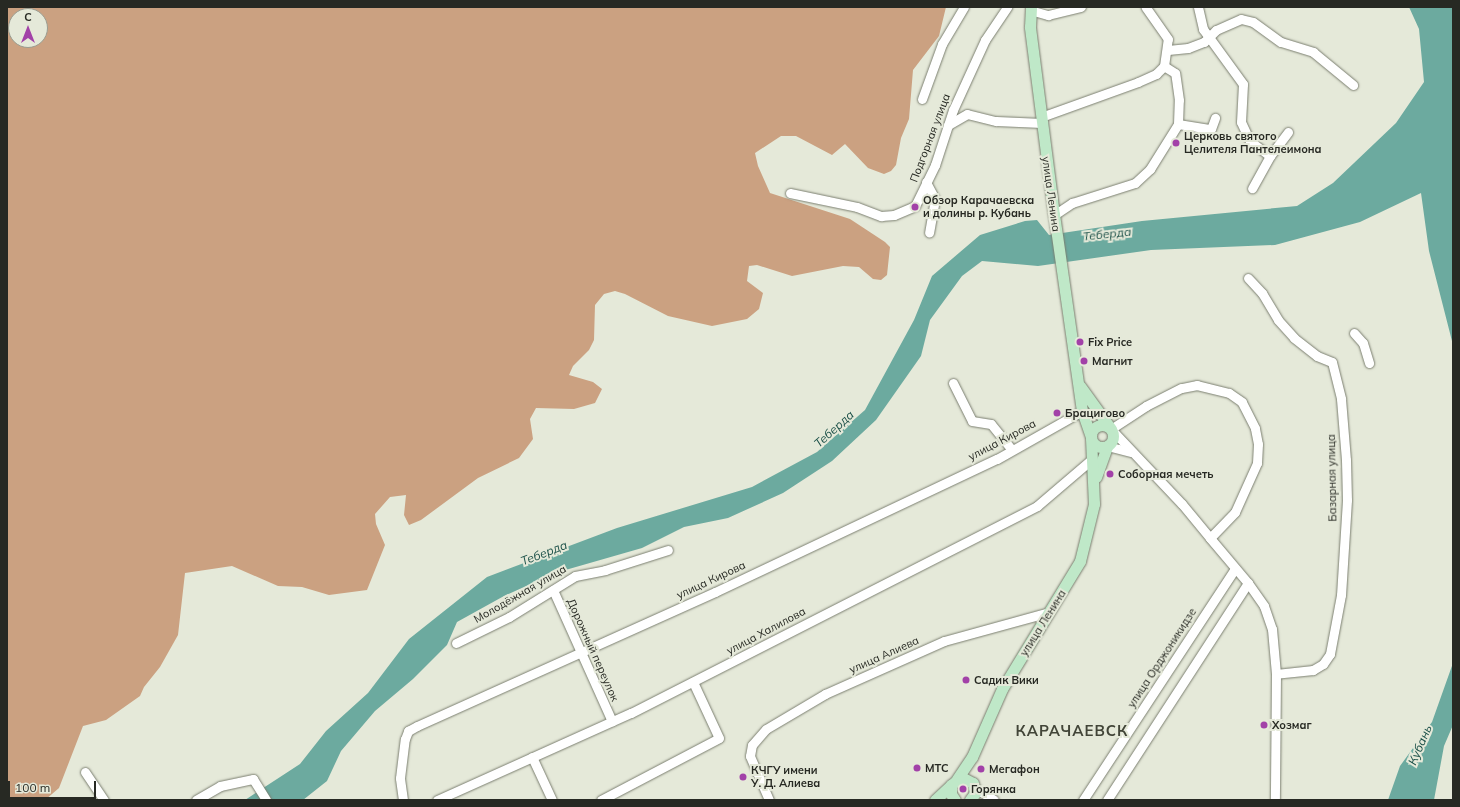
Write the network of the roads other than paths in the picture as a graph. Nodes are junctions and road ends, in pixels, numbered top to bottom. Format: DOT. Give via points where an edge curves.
graph roads {
  1 [pos="964,7"];
  2 [pos="1007,7"];
  3 [pos="1081,7"];
  4 [pos="1146,7"];
  5 [pos="1198,7"];
  6 [pos="1031,9"];
  7 [pos="1208,35"];
  8 [pos="1168,50"];
  9 [pos="1164,66"];
  10 [pos="1353,85"];
  11 [pos="922,99"];
  12 [pos="1215,118"];
  13 [pos="1041,120"];
  14 [pos="1178,124"];
  15 [pos="948,125"];
  16 [pos="1288,132"];
  17 [pos="1270,156"];
  18 [pos="926,182"];
  19 [pos="1252,188"];
  20 [pos="790,193"];
  21 [pos="1055,220"];
  22 [pos="929,232"];
  23 [pos="1248,278"];
  24 [pos="1354,333"];
  25 [pos="1369,364"];
  26 [pos="1077,380"];
  27 [pos="952,382"];
  28 [pos="1082,411"];
  29 [pos="1111,429"];
  30 [pos="1090,437"];
  31 [pos="1107,446"];
  32 [pos="1012,450"];
  33 [pos="1136,454"];
  34 [pos="1092,459"];
  35 [pos="1095,481"];
  36 [pos="1210,538"];
  37 [pos="668,550"];
  38 [pos="1235,569"];
  39 [pos="1248,583"];
  40 [pos="553,590"];
  41 [pos="1049,612"];
  42 [pos="456,643"];
  43 [pos="582,653"];
  44 [pos="1276,674"];
  45 [pos="693,682"];
  46 [pos="612,721"];
  47 [pos="532,757"];
  48 [pos="972,758"];
  49 [pos="85,772"];
  50 [pos="954,782"];
  51 [pos="974,786"];
  52 [pos="104,800"];
  53 [pos="196,800"];
  54 [pos="266,800"];
  55 [pos="403,800"];
  56 [pos="437,800"];
  57 [pos="552,800"];
  58 [pos="601,800"];
  59 [pos="770,800"];
  60 [pos="935,800"];
  61 [pos="955,800"];
  62 [pos="970,800"];
  63 [pos="994,800"];
  64 [pos="1083,800"];
  65 [pos="1108,800"];
  66 [pos="1275,800"];
  1 -- 11 [label="street" via="942,44"];
  2 -- 15 [label="street, Подгорная улица" via="985,40"];
  3 -- 6 [label="street" via="1048,15"];
  4 -- 8 [label="street" via="1168,39"];
  5 -- 7 [label="street" via="1203,28"];
  6 -- 13 [label="main road, улица Ленина"];
  7 -- 8 [label="street" via="1204,42 1188,48"];
  7 -- 10 [label="street" via="1229,22 1241,19 1254,22 1281,42 1313,52"];
  7 -- 17 [label="street" via="1243,84 1241,122 1250,141"];
  8 -- 9 [label="street"];
  9 -- 13 [label="street" via="1156,74 1138,82"];
  9 -- 14 [label="street" via="1175,73 1179,100"];
  12 -- 14 [label="street" via="1211,129"];
  13 -- 15 [label="street" via="996,121 967,114"];
  13 -- 21 [label="main road, улица Ленина"];
  14 -- 21 [label="street" via="1150,169 1135,183 1072,203"];
  15 -- 18 [label="street, Подгорная улица"];
  16 -- 17 [label="street"];
  17 -- 19 [label="street"];
  18 -- 20 [label="street, Подгорная улица" via="915,206 894,215 881,216 856,207"];
  18 -- 22 [label="street" via="935,199"];
  21 -- 26 [label="main road, улица Ленина"];
  23 -- 44 [label="street, Базарная улица" via="1294,338 1316,356 1332,362 1342,398 1347,500 1341,595 1330,654 1323,664 1313,670"];
  24 -- 25 [label="street" via="1363,344"];
  26 -- 28 [label="main road, улица Ленина"];
  26 -- 29 [label="main road, улица Ленина" via="1088,400"];
  27 -- 32 [label="street" via="972,421 992,424"];
  28 -- 30 [label="main road, улица Ленина"];
  28 -- 32 [label="street, улица Кирова"];
  29 -- 30 [label="main road" via="1099,425 1091,432"];
  29 -- 31 [label="main road" via="1113,437"];
  29 -- 33 [label="street"];
  29 -- 36 [label="street" via="1146,406 1181,388 1197,385 1211,388 1229,393 1242,402 1255,428 1258,444 1257,463 1234,512"];
  30 -- 31 [label="main road" via="1096,446"];
  30 -- 34 [label="main road, улица Ленина"];
  31 -- 33 [label="street"];
  31 -- 35 [label="main road, улица Ленина"];
  32 -- 43 [label="street, улица Кирова"];
  33 -- 36 [label="street"];
  34 -- 35 [label="main road, улица Ленина"];
  34 -- 45 [label="street, улица Халилова" via="1037,506"];
  35 -- 41 [label="main road, улица Ленина" via="1090,524 1080,561"];
  36 -- 38 [label="street"];
  37 -- 40 [label="street, Молодёжная улица" via="605,570 575,576"];
  38 -- 39 [label="street"];
  38 -- 64 [label="street, улица Орджоникидзе"];
  39 -- 44 [label="street" via="1262,604 1272,629"];
  39 -- 65 [label="street"];
  40 -- 42 [label="street, Молодёжная улица" via="510,617"];
  40 -- 43 [label="street, Дорожный переулок"];
  41 -- 48 [label="main road, улица Ленина" via="1002,689"];
  41 -- 59 [label="street, улица Алиева" via="944,641 825,694 766,729 752,745 750,756"];
  43 -- 46 [label="street, Дорожный переулок"];
  43 -- 55 [label="street, улица Кирова" via="408,731 400,778"];
  44 -- 66 [label="street"];
  45 -- 46 [label="street, улица Халилова"];
  45 -- 58 [label="street" via="719,738"];
  46 -- 47 [label="street, улица Халилова"];
  47 -- 56 [label="street, улица Халилова"];
  47 -- 57 [label="street"];
  48 -- 50 [label="main road, улица Ленина"];
  48 -- 51 [label="main road, улица Ленина"];
  49 -- 52 [label="street"];
  50 -- 51 [label="main road" via="966,778"];
  50 -- 60 [label="main road, улица Ленина"];
  50 -- 61 [label="main road" via="951,794"];
  51 -- 62 [label="main road"];
  51 -- 63 [label="street"];
  53 -- 54 [label="street" via="220,786 253,779"];
}
